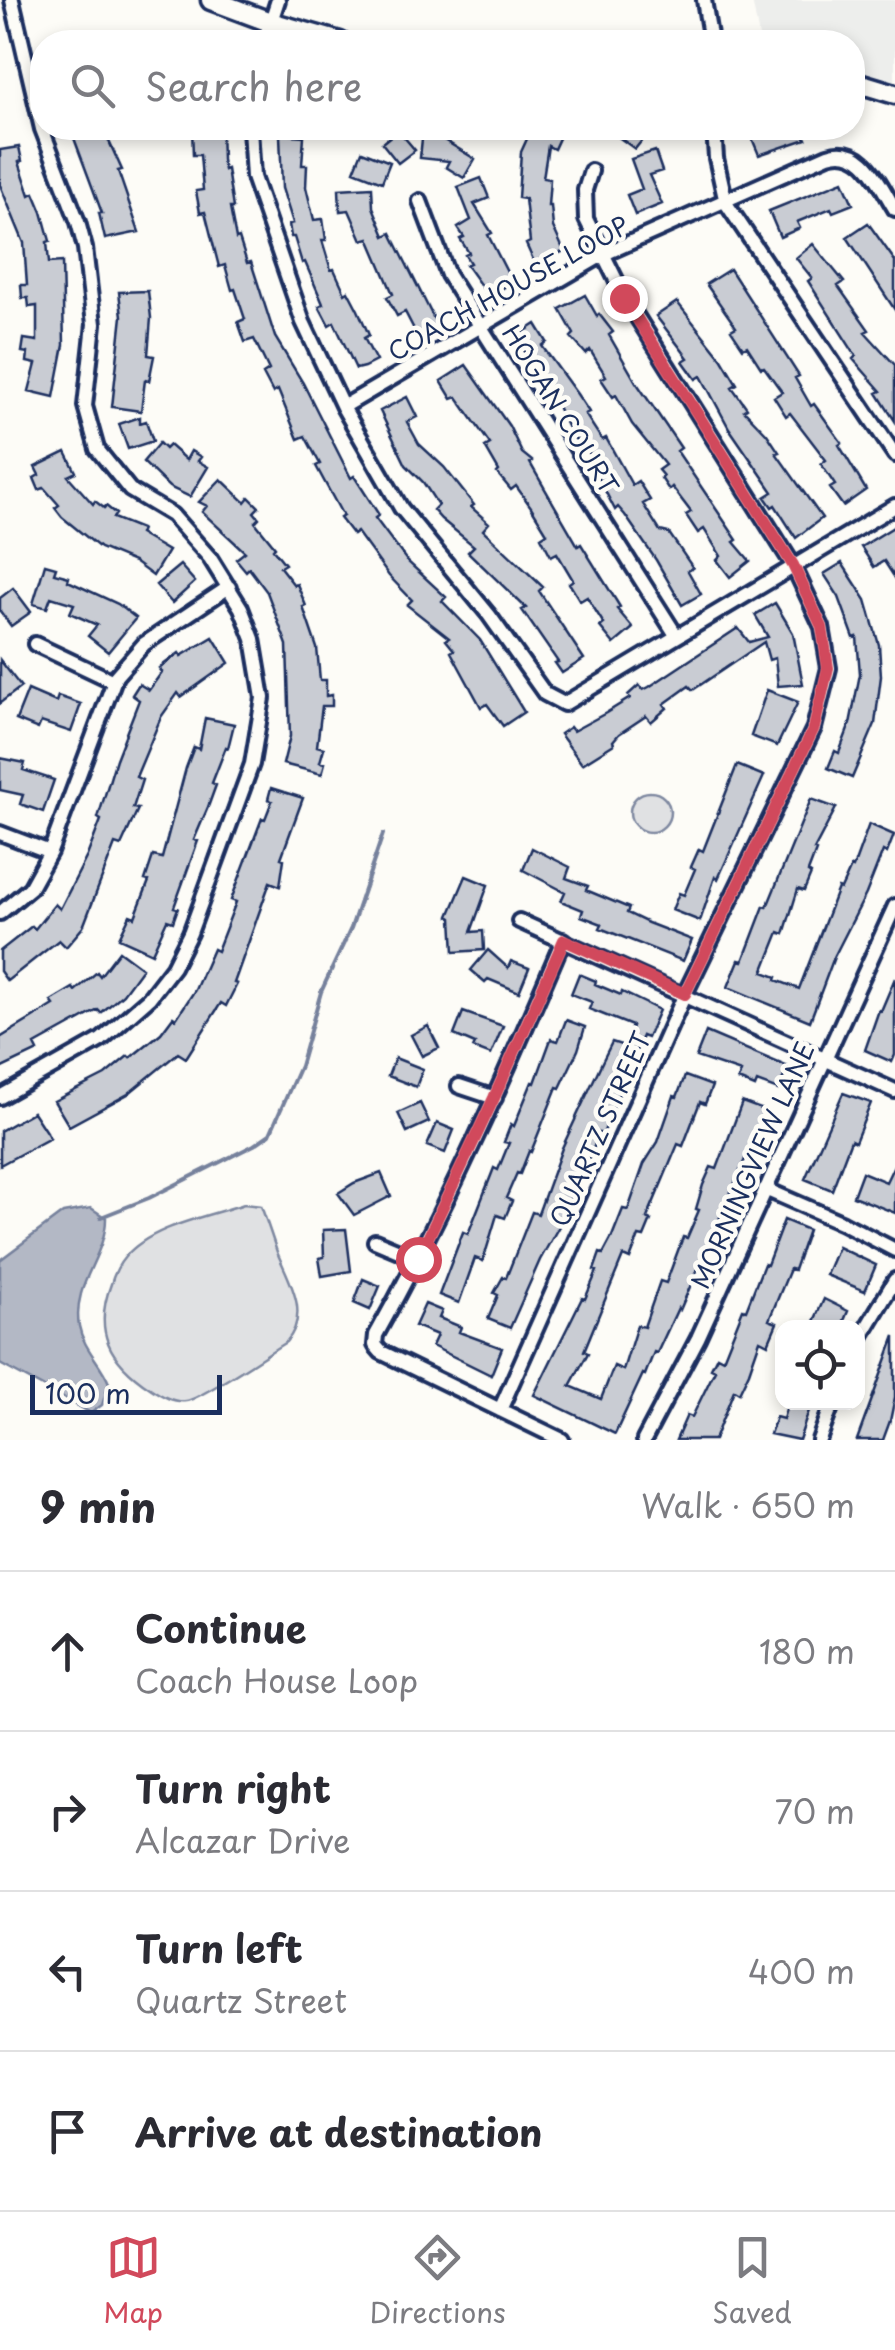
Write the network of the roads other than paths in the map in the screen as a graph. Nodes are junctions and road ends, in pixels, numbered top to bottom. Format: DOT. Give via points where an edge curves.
graph roads {
  1 [pos="12,0"];
  2 [pos="211,0"];
  3 [pos="278,0"];
  4 [pos="704,0"];
  5 [pos="270,22"];
  6 [pos="268,30"];
  7 [pos="298,30"];
  8 [pos="709,30"];
  9 [pos="30,78"];
  10 [pos="865,85"];
  11 [pos="895,94"];
  12 [pos="46,140"];
  13 [pos="251,140"];
  14 [pos="715,140"];
  15 [pos="592,171"];
  16 [pos="420,201"];
  17 [pos="726,203"];
  18 [pos="895,210"];
  19 [pos="604,254"];
  20 [pos="484,327"];
  21 [pos="343,407"];
  22 [pos="895,456"];
  23 [pos="895,506"];
  24 [pos="793,565"];
  25 [pos="229,587"];
  26 [pos="676,635"];
  27 [pos="34,644"];
  28 [pos="113,681"];
  29 [pos="0,832"];
  30 [pos="50,852"];
  31 [pos="895,906"];
  32 [pos="0,913"];
  33 [pos="519,921"];
  34 [pos="889,936"];
  35 [pos="564,940"];
  36 [pos="685,994"];
  37 [pos="823,1061"];
  38 [pos="459,1086"];
  39 [pos="895,1092"];
  40 [pos="0,1097"];
  41 [pos="494,1098"];
  42 [pos="765,1189"];
  43 [pos="376,1241"];
  44 [pos="895,1250"];
  45 [pos="418,1259"];
  46 [pos="895,1280"];
  47 [pos="865,1330"];
  48 [pos="500,1410"];
  49 [pos="830,1410"];
  50 [pos="562,1440"];
  51 [pos="644,1440"];
  52 [pos="819,1440"];
  1 -- 9 [label="street"];
  2 -- 5 [label="street"];
  3 -- 5 [label="street"];
  4 -- 8 [label="street"];
  5 -- 6 [label="street"];
  5 -- 7 [label="street"];
  10 -- 11 [label="street"];
  12 -- 25 [label="street" via="84,248 94,324 85,406 98,450 130,490 185,526"];
  13 -- 21 [label="street" via="253,177 303,322"];
  14 -- 17 [label="street"];
  15 -- 19 [label="street, QUARTZ STREET" via="586,219"];
  16 -- 20 [label="street, HOGAN COURT" via="448,275"];
  17 -- 18 [label="street, COACH HOUSE LOOP" via="828,155 850,152"];
  17 -- 19 [label="street, COACH HOUSE LOOP"];
  17 -- 22 [label="street"];
  19 -- 20 [label="street, COACH HOUSE LOOP"];
  19 -- 24 [label="street, QUARTZ STREET" via="624,298"];
  20 -- 21 [label="street, COACH HOUSE LOOP"];
  20 -- 26 [label="street, HOGAN COURT"];
  21 -- 26 [label="street" via="401,508 545,694 564,704"];
  23 -- 24 [label="street"];
  24 -- 26 [label="street"];
  24 -- 36 [label="street, QUARTZ STREET" via="822,627 824,692 807,742"];
  25 -- 28 [label="street" via="144,644"];
  25 -- 40 [label="street" via="253,638 263,698 252,764 190,934 173,967 122,1023"];
  27 -- 28 [label="street"];
  28 -- 30 [label="street"];
  29 -- 30 [label="street"];
  30 -- 32 [label="street" via="30,888"];
  31 -- 34 [label="street, MORNINGVIEW LANE"];
  33 -- 35 [label="street"];
  34 -- 37 [label="street, MORNINGVIEW LANE"];
  35 -- 36 [label="street"];
  35 -- 41 [label="street"];
  36 -- 37 [label="street"];
  36 -- 48 [label="street, QUARTZ STREET"];
  37 -- 39 [label="street"];
  37 -- 42 [label="street, MORNINGVIEW LANE"];
  38 -- 41 [label="street"];
  41 -- 45 [label="street"];
  42 -- 44 [label="street"];
  42 -- 51 [label="street, MORNINGVIEW LANE"];
  43 -- 45 [label="street"];
  45 -- 48 [label="street" via="376,1344"];
  46 -- 47 [label="street"];
  48 -- 50 [label="street"];
  49 -- 52 [label="street"];
}
